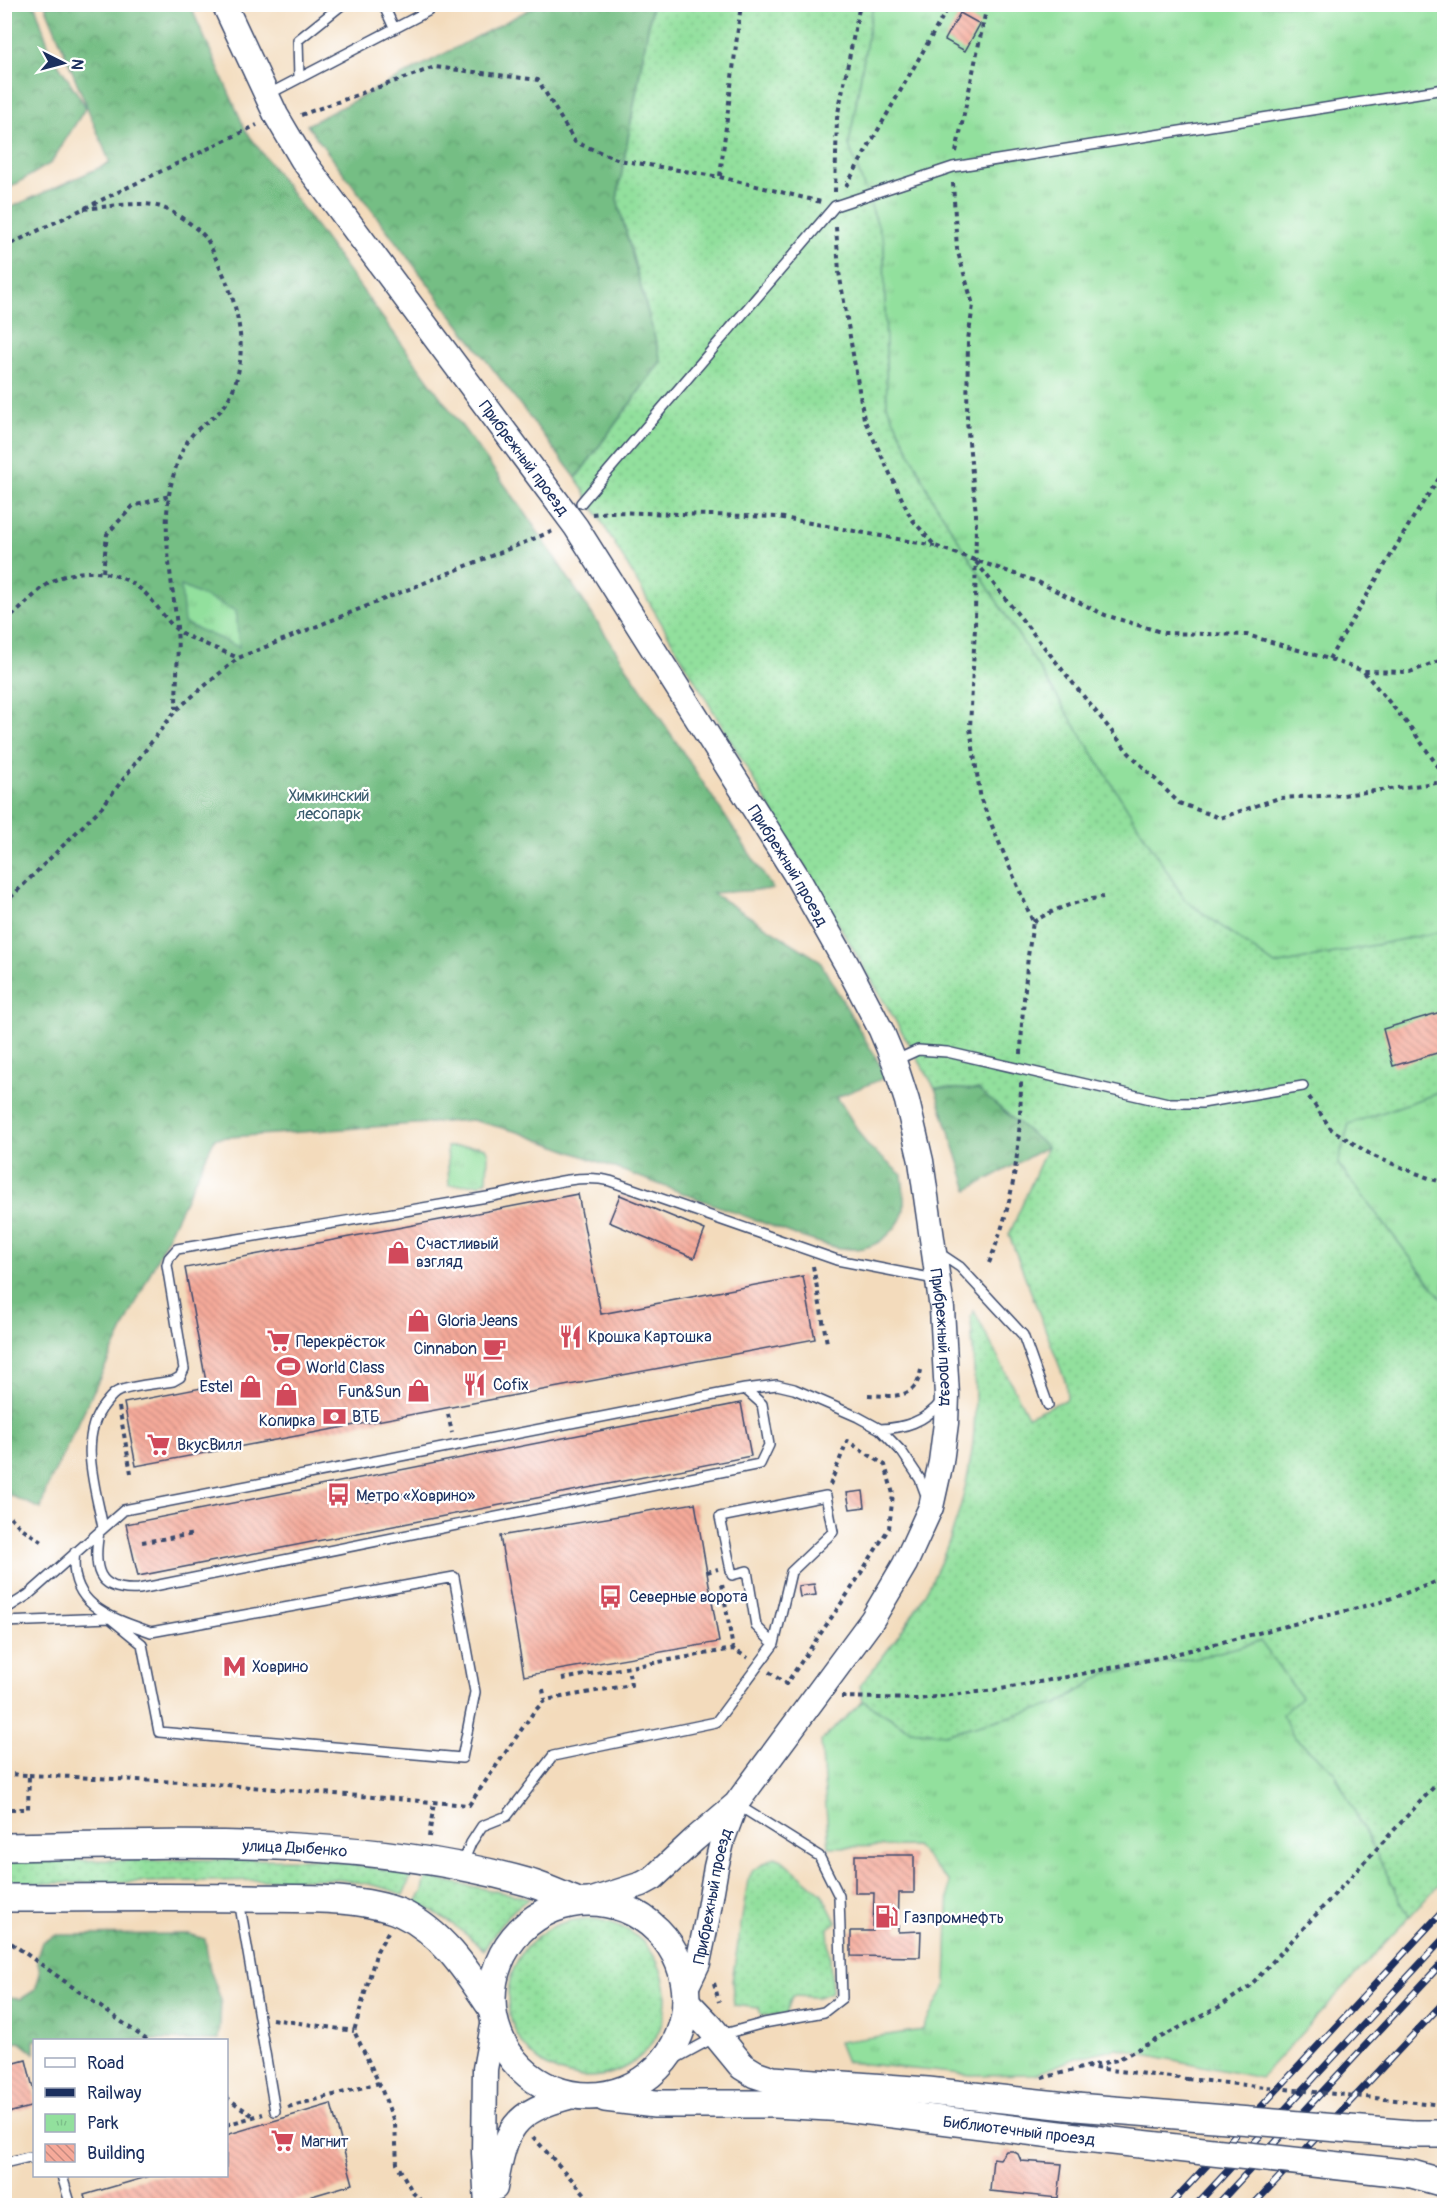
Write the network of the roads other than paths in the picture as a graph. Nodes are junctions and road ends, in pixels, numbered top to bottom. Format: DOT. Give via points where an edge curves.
graph roads {
  1 [pos="224,4"];
  2 [pos="343,4"];
  3 [pos="383,4"];
  4 [pos="430,4"];
  5 [pos="394,28"];
  6 [pos="299,78"];
  7 [pos="1444,90"];
  8 [pos="267,95"];
  9 [pos="581,503"];
  10 [pos="894,1061"];
  11 [pos="1303,1086"];
  12 [pos="934,1250"];
  13 [pos="938,1280"];
  14 [pos="746,1389"];
  15 [pos="947,1395"];
  16 [pos="1048,1405"];
  17 [pos="880,1429"];
  18 [pos="931,1507"];
  19 [pos="101,1530"];
  20 [pos="75,1552"];
  21 [pos="4,1610"];
  22 [pos="110,1618"];
  23 [pos="4,1622"];
  24 [pos="774,1644"];
  25 [pos="736,1804"];
  26 [pos="4,1848"];
  27 [pos="462,1866"];
  28 [pos="4,1898"];
  29 [pos="238,1898"];
  30 [pos="584,1902"];
  31 [pos="686,1995"];
  32 [pos="492,2014"];
  33 [pos="717,2036"];
  34 [pos="658,2068"];
  35 [pos="582,2096"];
  36 [pos="275,2111"];
  37 [pos="1444,2134"];
  38 [pos="33,2159"];
  39 [pos="4,2163"];
  40 [pos="63,2177"];
  41 [pos="1444,2183"];
  42 [pos="70,2205"];
  43 [pos="487,2205"];
  44 [pos="492,2205"];
  1 -- 8 [label="street, Прибрежный проезд"];
  2 -- 6 [label="lane" via="298,40"];
  3 -- 5 [label="lane"];
  4 -- 5 [label="lane" via="428,11"];
  5 -- 6 [label="lane"];
  6 -- 8 [label="lane"];
  7 -- 9 [label="lane" via="952,167 835,206"];
  8 -- 10 [label="street, Прибрежный проезд" via="287,134 330,197 576,527 795,875 848,965"];
  10 -- 11 [label="lane" via="918,1050 947,1052 1168,1103 1202,1104"];
  10 -- 12 [label="street, Прибрежный проезд" via="921,1161"];
  12 -- 13 [label="street, Прибрежный проезд"];
  12 -- 16 [label="lane" via="960,1267 1023,1335"];
  13 -- 15 [label="street, Прибрежный проезд"];
  13 -- 19 [label="lane" via="846,1262 610,1181 587,1178 177,1249 167,1265 184,1369 173,1381 117,1392 97,1416 89,1444"];
  14 -- 17 [label="lane" via="777,1385 794,1389"];
  14 -- 19 [label="lane" via="124,1510"];
  14 -- 19 [label="lane" via="762,1404 769,1446 760,1464 139,1589 116,1588 104,1580 96,1562"];
  15 -- 17 [label="lane" via="912,1424"];
  15 -- 18 [label="street, Прибрежный проезд" via="942,1462"];
  17 -- 18 [label="lane" via="903,1452"];
  18 -- 25 [label="street, Прибрежный проезд" via="905,1564 872,1620"];
  19 -- 20 [label="lane"];
  20 -- 21 [label="lane" via="28,1595"];
  20 -- 22 [label="lane" via="73,1564 81,1592"];
  22 -- 22 [label="lane" via="142,1644 159,1732 462,1758 475,1692 454,1577 151,1632"];
  22 -- 23 [label="lane"];
  24 -- 24 [label="lane" via="790,1572 833,1532 826,1496 720,1517 732,1575 747,1571 756,1626"];
  24 -- 27 [label="lane" via="717,1722 553,1756 507,1816 482,1826"];
  25 -- 30 [label="street, Прибрежный проезд" via="653,1878"];
  25 -- 31 [label="street, Прибрежный проезд" via="723,1838 698,1963"];
  25 -- 33 [label="lane" via="819,1856 839,1896 842,1998 824,2012"];
  26 -- 27 [label="main road, улица Дыбенко" via="270,1845"];
  27 -- 30 [label="main road, улица Дыбенко"];
  28 -- 29 [label="main road"];
  29 -- 32 [label="main road" via="336,1900 400,1913 424,1926 450,1949"];
  29 -- 36 [label="lane"];
  30 -- 31 [label="main road" via="609,1903 628,1910 661,1933 681,1968"];
  30 -- 32 [label="main road" via="554,1908 513,1937 495,1974"];
  31 -- 33 [label="main road, Библиотечный проезд"];
  31 -- 34 [label="main road" via="683,2027"];
  32 -- 35 [label="main road" via="504,2047 522,2070 546,2087"];
  32 -- 43 [label="street" via="485,2069"];
  33 -- 34 [label="lane"];
  33 -- 37 [label="main road, Библиотечный проезд, bridge" via="742,2066 772,2080"];
  34 -- 35 [label="main road" via="624,2090"];
  35 -- 41 [label="main road, Библиотечный проезд, bridge" via="655,2104 846,2108 1412,2174"];
  35 -- 44 [label="street" via="546,2103 529,2111 510,2131 502,2151"];
  38 -- 39 [label="lane"];
  40 -- 42 [label="lane"];
}
